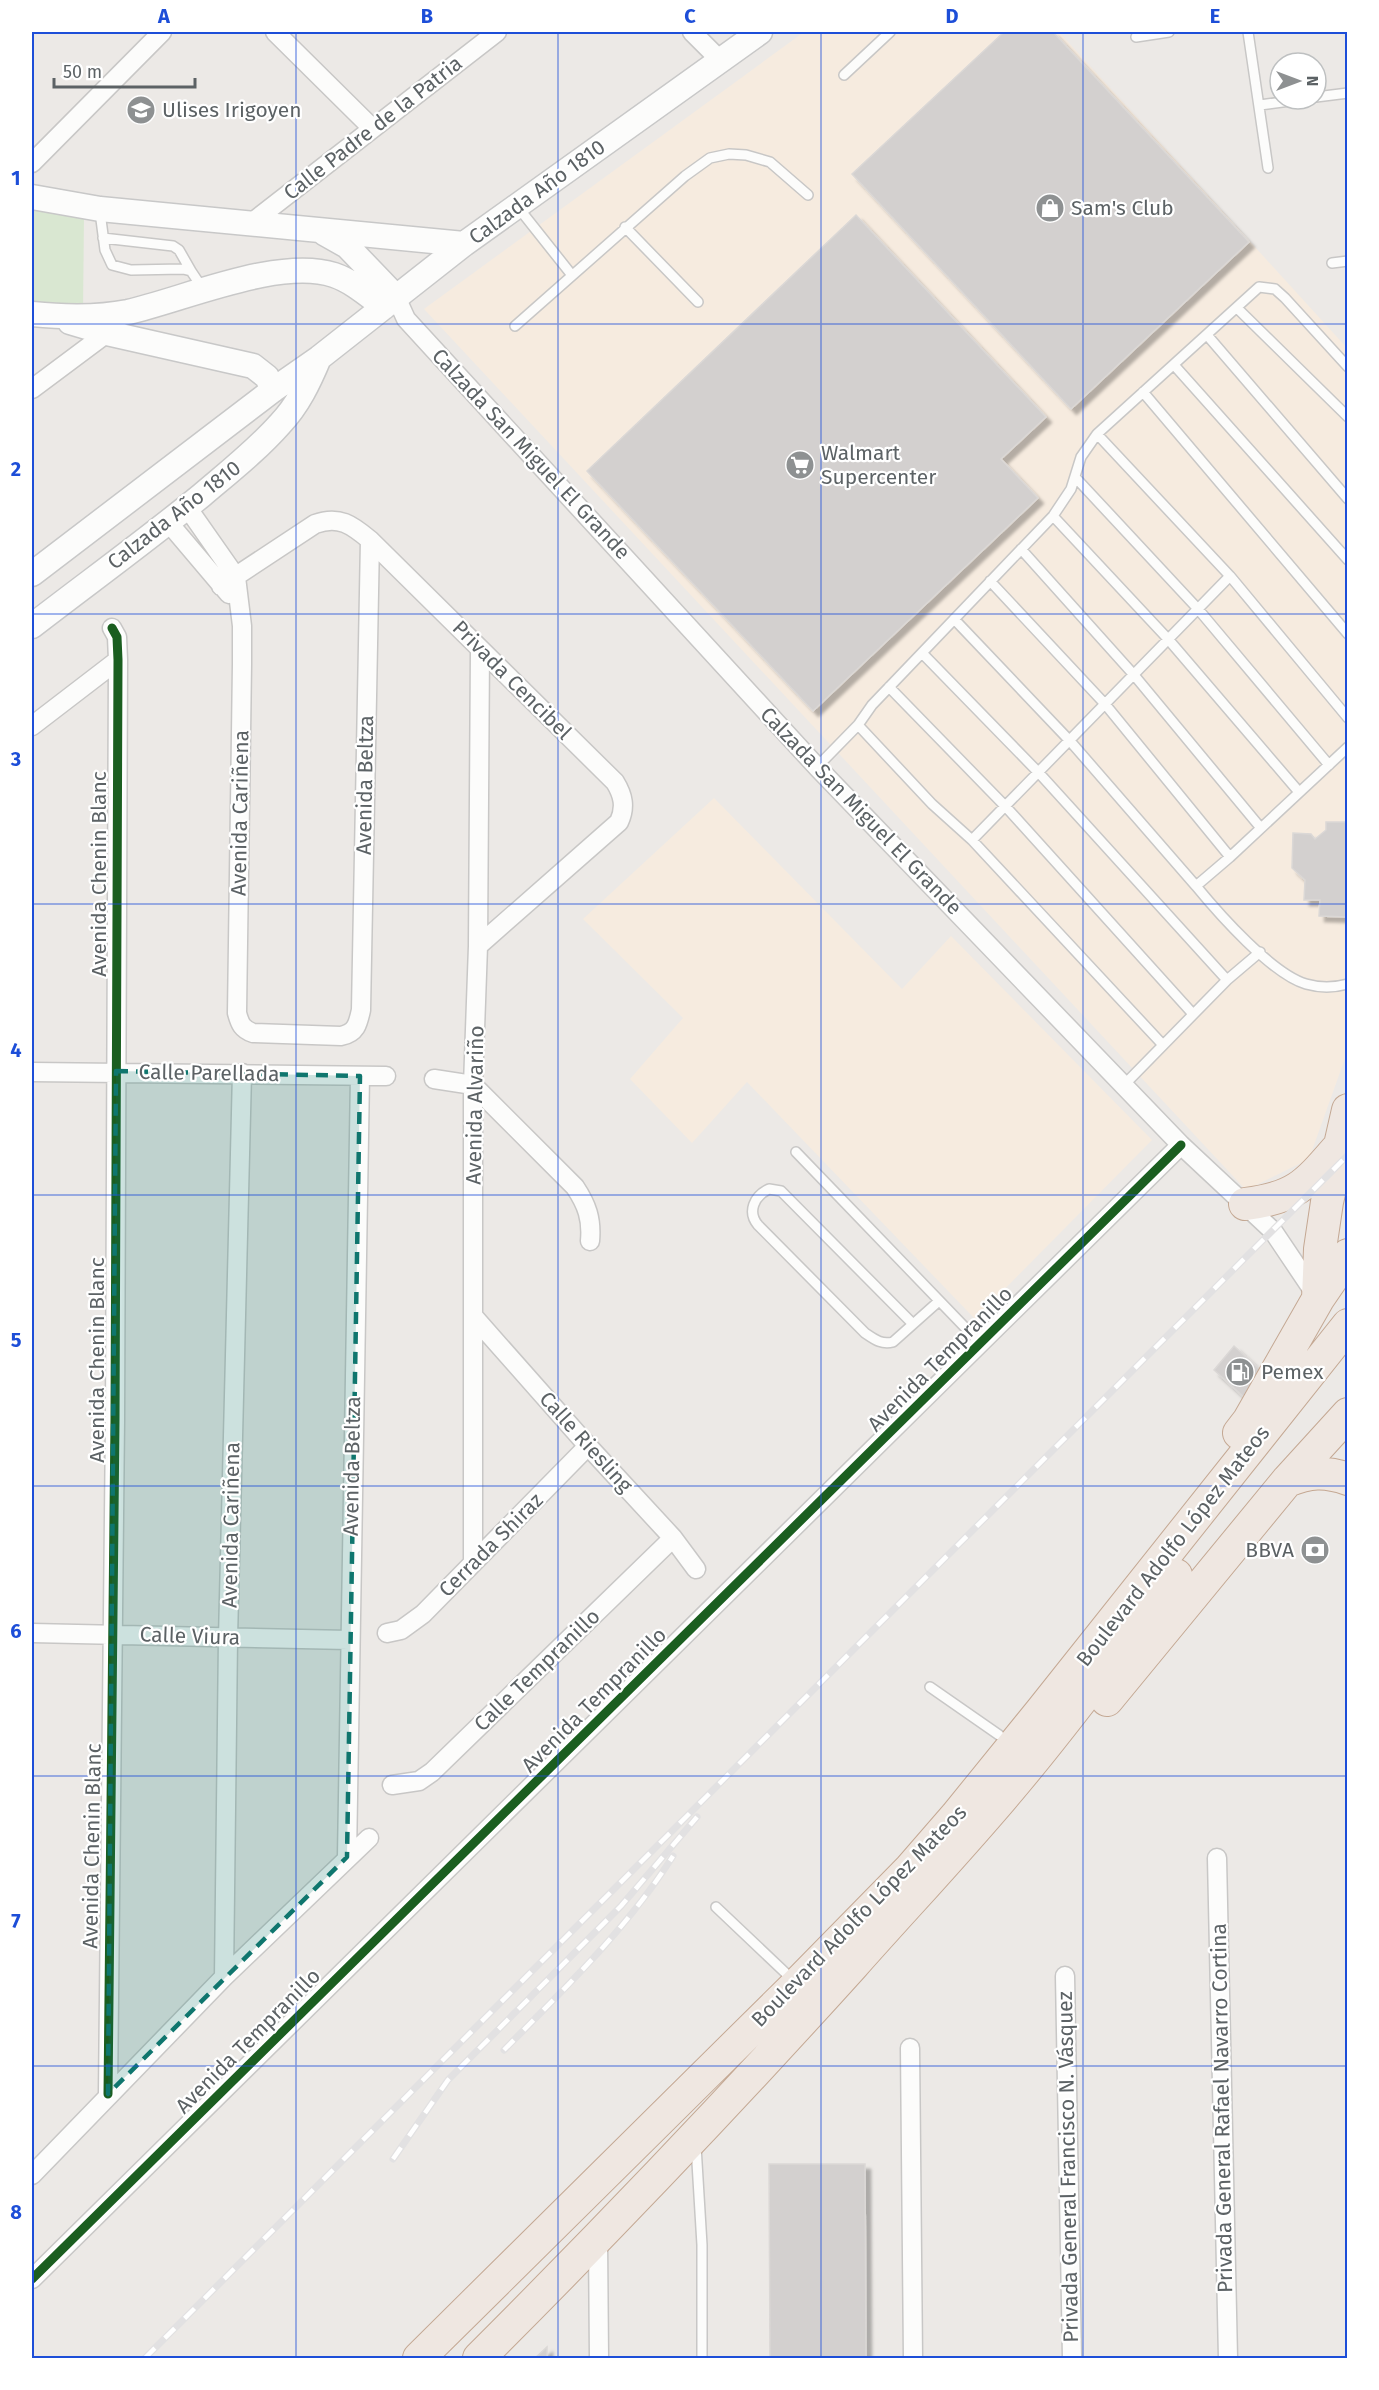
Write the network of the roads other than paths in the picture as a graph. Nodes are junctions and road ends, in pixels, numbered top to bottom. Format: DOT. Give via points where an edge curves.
graph roads {
  1 [pos="162,32"];
  2 [pos="275,32"];
  3 [pos="692,32"];
  4 [pos="760,32"];
  5 [pos="890,32"];
  6 [pos="1169,32"];
  7 [pos="1248,32"];
  8 [pos="490,34"];
  9 [pos="1136,37"];
  10 [pos="721,61"];
  11 [pos="844,75"];
  12 [pos="1347,93"];
  13 [pos="1328,96"];
  14 [pos="1268,104"];
  15 [pos="1260,105"];
  16 [pos="372,128"];
  17 [pos="32,163"];
  18 [pos="1268,168"];
  19 [pos="808,195"];
  20 [pos="32,197"];
  21 [pos="517,206"];
  22 [pos="100,209"];
  23 [pos="250,224"];
  24 [pos="625,227"];
  25 [pos="322,231"];
  26 [pos="104,238"];
  27 [pos="464,244"];
  28 [pos="1347,261"];
  29 [pos="1332,263"];
  30 [pos="191,271"];
  31 [pos="571,274"];
  32 [pos="204,291"];
  33 [pos="390,302"];
  34 [pos="698,302"];
  35 [pos="1237,308"];
  36 [pos="41,315"];
  37 [pos="515,326"];
  38 [pos="107,333"];
  39 [pos="1207,335"];
  40 [pos="319,358"];
  41 [pos="1174,365"];
  42 [pos="1347,367"];
  43 [pos="32,389"];
  44 [pos="273,390"];
  45 [pos="1143,392"];
  46 [pos="1347,417"];
  47 [pos="1097,434"];
  48 [pos="1075,477"];
  49 [pos="1347,499"];
  50 [pos="187,507"];
  51 [pos="1053,516"];
  52 [pos="168,522"];
  53 [pos="370,540"];
  54 [pos="1021,549"];
  55 [pos="1347,560"];
  56 [pos="32,574"];
  57 [pos="1230,576"];
  58 [pos="990,581"];
  59 [pos="229,582"];
  60 [pos="1198,609"];
  61 [pos="954,619"];
  62 [pos="32,626"];
  63 [pos="112,628"];
  64 [pos="1347,634"];
  65 [pos="1168,639"];
  66 [pos="480,649"];
  67 [pos="922,653"];
  68 [pos="118,660"];
  69 [pos="1134,675"];
  70 [pos="889,687"];
  71 [pos="1105,704"];
  72 [pos="1347,718"];
  73 [pos="858,725"];
  74 [pos="32,726"];
  75 [pos="1070,741"];
  76 [pos="1347,747"];
  77 [pos="1329,765"];
  78 [pos="817,767"];
  79 [pos="1039,773"];
  80 [pos="1299,792"];
  81 [pos="1006,807"];
  82 [pos="1260,827"];
  83 [pos="972,840"];
  84 [pos="1230,857"];
  85 [pos="1196,886"];
  86 [pos="478,945"];
  87 [pos="1260,952"];
  88 [pos="1227,980"];
  89 [pos="1347,984"];
  90 [pos="1193,1014"];
  91 [pos="239,1023"];
  92 [pos="1163,1045"];
  93 [pos="116,1071"];
  94 [pos="32,1072"];
  95 [pos="242,1073"];
  96 [pos="360,1076"];
  97 [pos="386,1076"];
  98 [pos="434,1078"];
  99 [pos="473,1085"];
  100 [pos="1124,1085"];
  101 [pos="1347,1110"];
  102 [pos="1181,1145"];
  103 [pos="1339,1147"];
  104 [pos="796,1152"];
  105 [pos="1245,1204"];
  106 [pos="590,1241"];
  107 [pos="1347,1255"];
  108 [pos="1318,1299"];
  109 [pos="939,1301"];
  110 [pos="474,1317"];
  111 [pos="913,1324"];
  112 [pos="1347,1325"];
  113 [pos="981,1344"];
  114 [pos="1347,1354"];
  115 [pos="1347,1414"];
  116 [pos="588,1446"];
  117 [pos="1347,1479"];
  118 [pos="1287,1481"];
  119 [pos="673,1538"];
  120 [pos="473,1562"];
  121 [pos="696,1569"];
  122 [pos="32,1633"];
  123 [pos="387,1633"];
  124 [pos="112,1634"];
  125 [pos="228,1638"];
  126 [pos="349,1640"];
  127 [pos="930,1687"];
  128 [pos="999,1735"];
  129 [pos="392,1785"];
  130 [pos="369,1838"];
  131 [pos="347,1857"];
  132 [pos="1217,1858"];
  133 [pos="910,1869"];
  134 [pos="716,1907"];
  135 [pos="1065,1976"];
  136 [pos="224,1977"];
  137 [pos="797,1984"];
  138 [pos="910,2048"];
  139 [pos="108,2094"];
  140 [pos="683,2154"];
  141 [pos="32,2175"];
  142 [pos="598,2240"];
  143 [pos="32,2279"];
  144 [pos="419,2358"];
  145 [pos="479,2358"];
  146 [pos="599,2358"];
  147 [pos="702,2358"];
  148 [pos="913,2358"];
  149 [pos="1072,2358"];
  150 [pos="1228,2358"];
  1 -- 17 [label="street"];
  2 -- 16 [label="street"];
  3 -- 10 [label="street"];
  4 -- 10 [label="street, Calzada Año 1810"];
  5 -- 11 [label="lane"];
  6 -- 9 [label="lane"];
  7 -- 15 [label="lane"];
  8 -- 16 [label="street, Calle Padre de la Patria"];
  10 -- 21 [label="street, Calzada Año 1810"];
  12 -- 13 [label="lane"];
  14 -- 15 [label="lane"];
  15 -- 18 [label="lane"];
  16 -- 23 [label="street, Calle Padre de la Patria"];
  19 -- 24 [label="lane" via="770,162 729,154 710,158"];
  20 -- 22 [label="street, Calzada San Miguel El Grande"];
  21 -- 27 [label="street, Calzada Año 1810"];
  21 -- 31 [label="lane"];
  22 -- 23 [label="street, Calzada San Miguel El Grande"];
  22 -- 26 [label="lane"];
  23 -- 25 [label="street, Calzada San Miguel El Grande"];
  24 -- 31 [label="lane"];
  24 -- 34 [label="lane"];
  25 -- 27 [label="street"];
  25 -- 33 [label="street, Calzada San Miguel El Grande" via="347,246"];
  26 -- 30 [label="lane" via="173,246"];
  26 -- 30 [label="lane" via="107,258 121,269"];
  27 -- 33 [label="street, Calzada Año 1810"];
  28 -- 29 [label="lane"];
  30 -- 32 [label="lane"];
  31 -- 37 [label="lane"];
  32 -- 33 [label="street, Calzada San Miguel El Grande" via="277,272 316,272 345,279"];
  32 -- 36 [label="street, Calzada San Miguel El Grande" via="124,312"];
  33 -- 40 [label="street, Calzada Año 1810"];
  33 -- 78 [label="street, Calzada San Miguel El Grande"];
  35 -- 39 [label="lane"];
  35 -- 42 [label="lane" via="1259,287 1275,289"];
  35 -- 46 [label="lane"];
  36 -- 38 [label="street"];
  38 -- 43 [label="street"];
  38 -- 44 [label="street" via="253,366 267,377"];
  39 -- 41 [label="lane"];
  39 -- 49 [label="lane"];
  40 -- 44 [label="street, Calzada Año 1810"];
  40 -- 50 [label="street, Calzada Año 1810" via="309,384 281,424"];
  41 -- 45 [label="lane"];
  41 -- 55 [label="lane"];
  44 -- 56 [label="street, Calzada Año 1810"];
  45 -- 47 [label="lane"];
  45 -- 64 [label="lane"];
  47 -- 48 [label="lane" via="1081,457"];
  47 -- 57 [label="lane"];
  48 -- 51 [label="lane"];
  48 -- 60 [label="lane"];
  50 -- 52 [label="street, Calzada Año 1810"];
  50 -- 59 [label="street, Avenida Cariñena"];
  51 -- 54 [label="lane"];
  51 -- 65 [label="lane"];
  52 -- 59 [label="street, Avenida Cariñena"];
  52 -- 62 [label="street, Calzada Año 1810"];
  53 -- 59 [label="street, Privada Cencibel" via="351,524 333,519 323,521"];
  53 -- 66 [label="street, Privada Cencibel"];
  53 -- 91 [label="street, Avenida Beltza" via="358,1023 349,1034 341,1036 253,1033"];
  54 -- 58 [label="lane"];
  54 -- 69 [label="lane"];
  57 -- 60 [label="lane"];
  57 -- 72 [label="lane"];
  58 -- 61 [label="lane"];
  58 -- 71 [label="lane"];
  59 -- 91 [label="street, Avenida Cariñena" via="239,603 242,664"];
  60 -- 65 [label="lane"];
  60 -- 77 [label="lane"];
  61 -- 67 [label="lane"];
  61 -- 75 [label="lane"];
  63 -- 68 [label="street, Avenida Chenin Blanc" via="117,637"];
  65 -- 69 [label="lane"];
  65 -- 80 [label="lane"];
  66 -- 86 [label="street, Avenida Alvariño"];
  66 -- 86 [label="street, Privada Cencibel" via="615,782 624,804 622,815 610,831"];
  67 -- 70 [label="lane"];
  67 -- 79 [label="lane"];
  68 -- 74 [label="street"];
  68 -- 93 [label="street, Avenida Chenin Blanc"];
  69 -- 71 [label="lane"];
  69 -- 82 [label="lane"];
  70 -- 73 [label="lane"];
  70 -- 81 [label="lane"];
  71 -- 75 [label="lane"];
  71 -- 84 [label="lane"];
  73 -- 78 [label="lane"];
  73 -- 83 [label="lane" via="932,804"];
  75 -- 79 [label="lane"];
  75 -- 85 [label="lane"];
  76 -- 77 [label="lane"];
  77 -- 80 [label="lane"];
  78 -- 100 [label="street, Calzada San Miguel El Grande"];
  79 -- 81 [label="lane"];
  79 -- 88 [label="lane"];
  80 -- 82 [label="lane"];
  81 -- 83 [label="lane"];
  81 -- 90 [label="lane"];
  82 -- 84 [label="lane"];
  83 -- 92 [label="lane"];
  84 -- 85 [label="lane"];
  85 -- 87 [label="lane"];
  86 -- 99 [label="street, Avenida Alvariño"];
  87 -- 88 [label="lane"];
  87 -- 89 [label="lane" via="1287,975 1305,984 1321,988"];
  88 -- 90 [label="lane"];
  90 -- 92 [label="lane"];
  92 -- 100 [label="lane"];
  93 -- 94 [label="street, Calle Parellada"];
  93 -- 95 [label="street, Calle Parellada"];
  93 -- 124 [label="street, Avenida Chenin Blanc"];
  95 -- 96 [label="street, Calle Parellada"];
  95 -- 125 [label="street, Avenida Cariñena"];
  96 -- 97 [label="street, Calle Parellada"];
  96 -- 126 [label="street, Avenida Beltza"];
  98 -- 99 [label="street"];
  99 -- 106 [label="street" via="575,1187 590,1216"];
  99 -- 110 [label="street, Avenida Alvariño"];
  100 -- 102 [label="street, Calzada San Miguel El Grande"];
  101 -- 103 [label="highway"];
  102 -- 105 [label="street, Calzada San Miguel El Grande"];
  102 -- 113 [label="street, Avenida Tempranillo"];
  103 -- 105 [label="highway" via="1303,1185 1273,1200"];
  103 -- 108 [label="highway" via="1320,1249"];
  104 -- 109 [label="lane"];
  105 -- 108 [label="street, Calzada San Miguel El Grande" via="1273,1231"];
  107 -- 108 [label="highway"];
  108 -- 128 [label="highway" via="1249,1420"];
  109 -- 111 [label="lane"];
  109 -- 113 [label="lane"];
  110 -- 116 [label="street, Calle Riesling"];
  110 -- 120 [label="street, Avenida Alvariño"];
  111 -- 111 [label="lane" via="781,1191 769,1189 758,1197 753,1220 865,1333 885,1344 893,1342"];
  112 -- 133 [label="highway, Boulevard Adolfo López Mateos" via="1042,1710"];
  113 -- 143 [label="street, Avenida Tempranillo"];
  114 -- 140 [label="highway, Boulevard Adolfo López Mateos" via="1018,1779"];
  115 -- 118 [label="highway"];
  116 -- 119 [label="street, Calle Riesling"];
  116 -- 120 [label="street, Cerrada Shiraz"];
  117 -- 118 [label="highway" via="1322,1473"];
  118 -- 140 [label="highway" via="1088,1723 852,1996 731,2122"];
  119 -- 121 [label="street, Calle Riesling"];
  119 -- 129 [label="street, Calle Tempranillo" via="432,1772 419,1781"];
  120 -- 123 [label="street, Cerrada Shiraz" via="423,1614 401,1630"];
  122 -- 124 [label="street, Calle Viura"];
  124 -- 125 [label="street, Calle Viura"];
  124 -- 139 [label="street, Avenida Chenin Blanc"];
  125 -- 126 [label="street, Calle Viura"];
  125 -- 136 [label="street, Avenida Cariñena"];
  126 -- 131 [label="street, Avenida Beltza"];
  127 -- 128 [label="lane"];
  128 -- 133 [label="highway" via="943,1811"];
  130 -- 131 [label="street"];
  131 -- 136 [label="street"];
  132 -- 150 [label="street, Privada General Rafael Navarro Cortina"];
  133 -- 137 [label="highway, Boulevard Adolfo López Mateos"];
  134 -- 137 [label="lane"];
  135 -- 149 [label="street, Privada General Francisco N. Vásquez"];
  136 -- 139 [label="street"];
  137 -- 144 [label="highway, Boulevard Adolfo López Mateos"];
  138 -- 148 [label="street"];
  139 -- 141 [label="street"];
  140 -- 142 [label="highway, Boulevard Adolfo López Mateos"];
  140 -- 147 [label="lane" via="702,2245"];
  142 -- 145 [label="highway, Boulevard Adolfo López Mateos"];
  142 -- 146 [label="street"];
}
